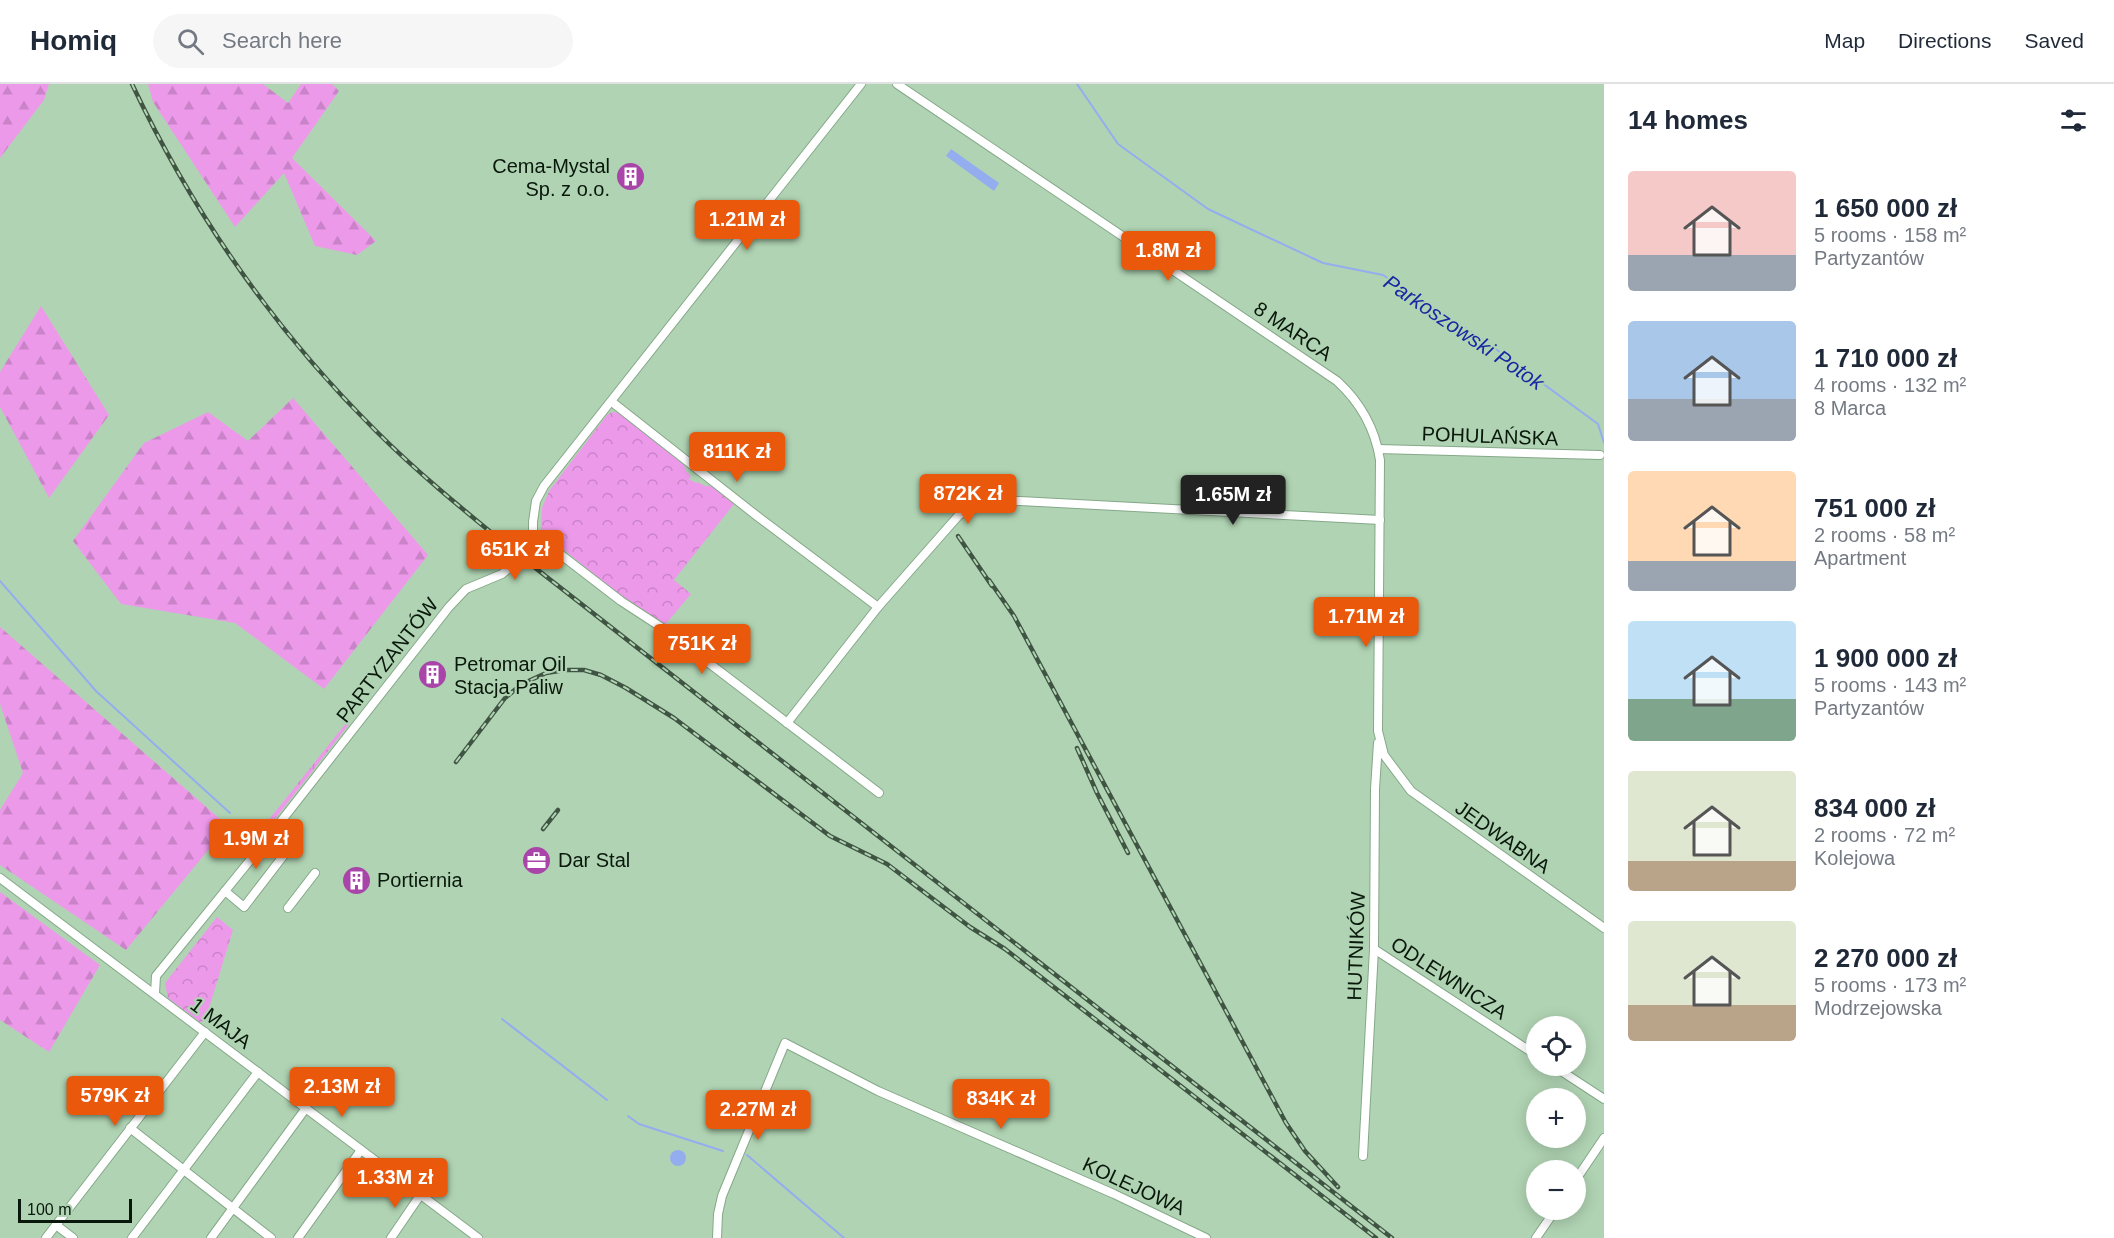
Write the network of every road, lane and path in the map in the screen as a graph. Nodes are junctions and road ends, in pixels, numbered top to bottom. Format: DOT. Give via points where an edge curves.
graph roads {
  1 [pos="861,84"];
  2 [pos="897,84"];
  3 [pos="612,402"];
  4 [pos="1378,449"];
  5 [pos="1600,455"];
  6 [pos="1380,520"];
  7 [pos="533,538"];
  8 [pos="878,607"];
  9 [pos="786,723"];
  10 [pos="1379,736"];
  11 [pos="1390,766"];
  12 [pos="879,793"];
  13 [pos="286,851"];
  14 [pos="315,873"];
  15 [pos="0,878"];
  16 [pos="225,891"];
  17 [pos="288,908"];
  18 [pos="1604,928"];
  19 [pos="1374,949"];
  20 [pos="155,993"];
  21 [pos="204,1032"];
  22 [pos="1526,1048"];
  23 [pos="258,1072"];
  24 [pos="1569,1076"];
  25 [pos="1604,1099"];
  26 [pos="306,1108"];
  27 [pos="130,1128"];
  28 [pos="1604,1138"];
  29 [pos="361,1150"];
  30 [pos="1363,1156"];
  31 [pos="1586,1165"];
  32 [pos="184,1171"];
  33 [pos="421,1194"];
  34 [pos="234,1209"];
  35 [pos="1548,1220"];
  36 [pos="56,1225"];
  37 [pos="46,1238"];
  38 [pos="73,1238"];
  39 [pos="132,1238"];
  40 [pos="211,1238"];
  41 [pos="272,1238"];
  42 [pos="298,1238"];
  43 [pos="391,1238"];
  44 [pos="478,1238"];
  45 [pos="717,1238"];
  46 [pos="1206,1238"];
  47 [pos="1536,1238"];
  1 -- 3 [label="street"];
  2 -- 4 [label="street, 8 MARCA" via="1337,381 1363,410"];
  3 -- 7 [label="street" via="544,486 536,501"];
  3 -- 8 [label="street"];
  4 -- 5 [label="street, POHULAŃSKA"];
  4 -- 6 [label="street, 8 MARCA"];
  6 -- 8 [label="street" via="996,501 959,515"];
  6 -- 10 [label="street, 8 MARCA"];
  7 -- 9 [label="street" via="543,541 621,602 667,631"];
  7 -- 16 [label="street, PARTYZANTÓW" via="502,574 466,590 449,607"];
  8 -- 9 [label="street"];
  9 -- 12 [label="street"];
  10 -- 11 [label="street, 8 MARCA"];
  10 -- 19 [label="street, HUTNIKÓW"];
  11 -- 18 [label="street, JEDWABNA" via="1418,796"];
  13 -- 16 [label="street" via="244,907"];
  14 -- 17 [label="street"];
  15 -- 20 [label="street, 1 MAJA"];
  16 -- 20 [label="street, PARTYZANTÓW" via="156,976"];
  19 -- 22 [label="street, ODLEWNICZA"];
  19 -- 30 [label="street, HUTNIKÓW"];
  20 -- 21 [label="street, 1 MAJA"];
  21 -- 23 [label="street, 1 MAJA"];
  21 -- 27 [label="street"];
  23 -- 26 [label="street, 1 MAJA"];
  23 -- 32 [label="street"];
  24 -- 25 [label="street"];
  26 -- 29 [label="street, 1 MAJA"];
  26 -- 34 [label="street"];
  27 -- 32 [label="street"];
  27 -- 36 [label="street"];
  28 -- 31 [label="street"];
  29 -- 33 [label="street, 1 MAJA"];
  29 -- 42 [label="street"];
  32 -- 34 [label="street"];
  32 -- 39 [label="street"];
  33 -- 43 [label="street"];
  33 -- 44 [label="street, 1 MAJA"];
  34 -- 40 [label="street"];
  34 -- 41 [label="street"];
  35 -- 47 [label="street"];
  36 -- 37 [label="street"];
  36 -- 38 [label="street"];
  45 -- 46 [label="street, KOLEJOWA" via="722,1196 785,1043 878,1091"];
}
